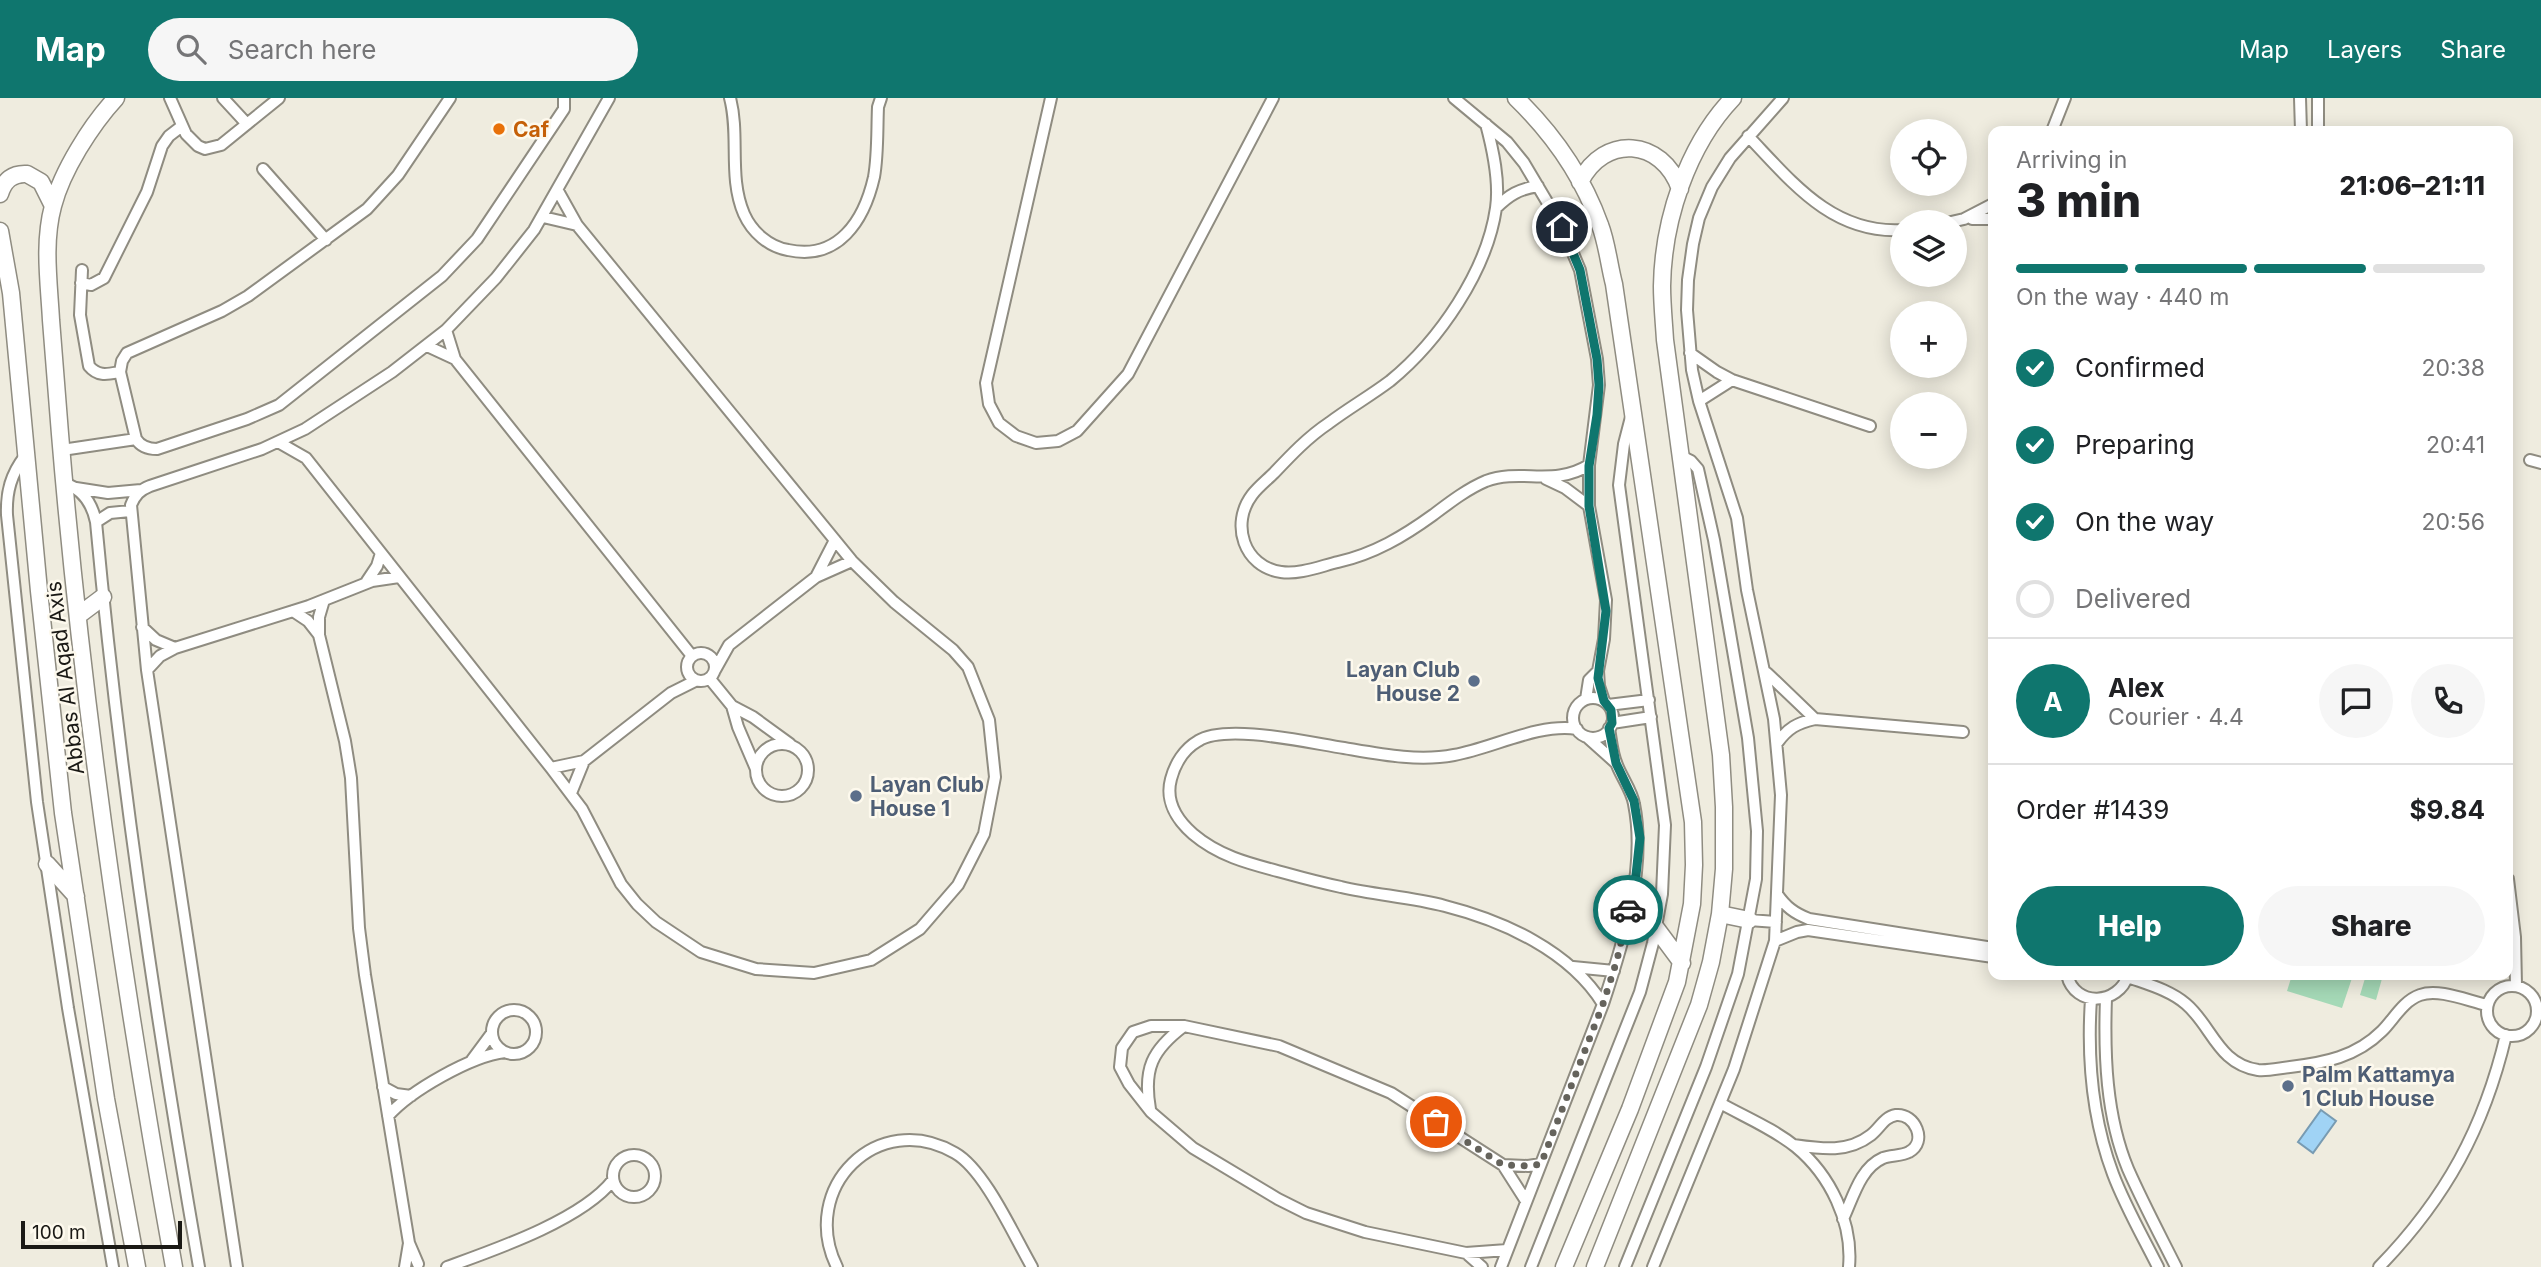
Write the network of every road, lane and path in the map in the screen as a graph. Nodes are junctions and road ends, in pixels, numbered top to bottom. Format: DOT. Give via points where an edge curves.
graph roads {
  1 [pos="116,98"];
  2 [pos="170,98"];
  3 [pos="223,98"];
  4 [pos="279,98"];
  5 [pos="450,98"];
  6 [pos="564,98"];
  7 [pos="609,98"];
  8 [pos="1454,98"];
  9 [pos="1516,98"];
  10 [pos="1734,98"];
  11 [pos="1783,98"];
  12 [pos="2065,98"];
  13 [pos="2300,98"];
  14 [pos="2318,98"];
  15 [pos="1274,99"];
  16 [pos="878,101"];
  17 [pos="1049,101"];
  18 [pos="732,102"];
  19 [pos="247,124"];
  20 [pos="1486,124"];
  21 [pos="182,126"];
  22 [pos="2054,126"];
  23 [pos="2301,126"];
  24 [pos="2318,126"];
  25 [pos="1748,136"];
  26 [pos="1511,147"];
  27 [pos="1493,154"];
  28 [pos="262,169"];
  29 [pos="1580,182"];
  30 [pos="1538,186"];
  31 [pos="1680,189"];
  32 [pos="558,191"];
  33 [pos="0,194"];
  34 [pos="53,206"];
  35 [pos="1988,207"];
  36 [pos="1496,208"];
  37 [pos="543,217"];
  38 [pos="1967,217"];
  39 [pos="1967,219"];
  40 [pos="1988,219"];
  41 [pos="0,222"];
  42 [pos="577,225"];
  43 [pos="1890,229"];
  44 [pos="0,231"];
  45 [pos="326,240"];
  46 [pos="82,270"];
  47 [pos="81,283"];
  48 [pos="446,330"];
  49 [pos="427,346"];
  50 [pos="1690,353"];
  51 [pos="455,359"];
  52 [pos="120,372"];
  53 [pos="1732,380"];
  54 [pos="1699,401"];
  55 [pos="1633,411"];
  56 [pos="1870,426"];
  57 [pos="305,429"];
  58 [pos="136,439"];
  59 [pos="278,442"];
  60 [pos="62,450"];
  61 [pos="26,456"];
  62 [pos="1681,456"];
  63 [pos="306,458"];
  64 [pos="1589,466"];
  65 [pos="1540,477"];
  66 [pos="70,486"];
  67 [pos="141,490"];
  68 [pos="1589,506"];
  69 [pos="130,511"];
  70 [pos="96,522"];
  71 [pos="835,540"];
  72 [pos="381,553"];
  73 [pos="852,561"];
  74 [pos="400,577"];
  75 [pos="816,577"];
  76 [pos="365,583"];
  77 [pos="103,597"];
  78 [pos="324,600"];
  79 [pos="293,611"];
  80 [pos="79,615"];
  81 [pos="142,627"];
  82 [pos="319,635"];
  83 [pos="729,645"];
  84 [pos="175,648"];
  85 [pos="693,658"];
  86 [pos="147,670"];
  87 [pos="1598,671"];
  88 [pos="1765,671"];
  89 [pos="712,674"];
  90 [pos="695,681"];
  91 [pos="671,692"];
  92 [pos="1586,699"];
  93 [pos="1649,700"];
  94 [pos="1606,703"];
  95 [pos="732,706"];
  96 [pos="1574,711"];
  97 [pos="1651,717"];
  98 [pos="1815,719"];
  99 [pos="1611,725"];
  100 [pos="1549,728"];
  101 [pos="1577,729"];
  102 [pos="1963,732"];
  103 [pos="1587,737"];
  104 [pos="1777,743"];
  105 [pos="792,746"];
  106 [pos="584,761"];
  107 [pos="1616,763"];
  108 [pos="551,768"];
  109 [pos="756,771"];
  110 [pos="571,793"];
  111 [pos="47,864"];
  112 [pos="76,895"];
  113 [pos="1767,902"];
  114 [pos="1720,914"];
  115 [pos="1749,920"];
  116 [pos="2513,920"];
  117 [pos="1776,922"];
  118 [pos="1816,926"];
  119 [pos="1656,928"];
  120 [pos="1775,940"];
  121 [pos="1988,947"];
  122 [pos="1988,956"];
  123 [pos="1682,963"];
  124 [pos="1573,967"];
  125 [pos="1614,971"];
  126 [pos="2068,980"];
  127 [pos="2126,980"];
  128 [pos="2137,980"];
  129 [pos="2516,986"];
  130 [pos="2106,998"];
  131 [pos="2091,999"];
  132 [pos="1603,1004"];
  133 [pos="2487,1005"];
  134 [pos="2539,1016"];
  135 [pos="1184,1026"];
  136 [pos="492,1033"];
  137 [pos="2506,1035"];
  138 [pos="505,1052"];
  139 [pos="472,1060"];
  140 [pos="383,1087"];
  141 [pos="411,1096"];
  142 [pos="1720,1103"];
  143 [pos="1151,1112"];
  144 [pos="388,1116"];
  145 [pos="1794,1145"];
  146 [pos="1611,1154"];
  147 [pos="1636,1162"];
  148 [pos="1541,1164"];
  149 [pos="1503,1165"];
  150 [pos="613,1180"];
  151 [pos="625,1195"];
  152 [pos="1594,1199"];
  153 [pos="593,1200"];
  154 [pos="1527,1201"];
  155 [pos="1619,1205"];
  156 [pos="1843,1220"];
  157 [pos="1507,1250"];
  158 [pos="1466,1253"];
  159 [pos="417,1266"];
  160 [pos="113,1267"];
  161 [pos="137,1267"];
  162 [pos="174,1267"];
  163 [pos="199,1267"];
  164 [pos="237,1267"];
  165 [pos="446,1267"];
  166 [pos="837,1267"];
  167 [pos="1032,1267"];
  168 [pos="1482,1267"];
  169 [pos="1501,1267"];
  170 [pos="1531,1267"];
  171 [pos="1564,1267"];
  172 [pos="1595,1267"];
  173 [pos="1625,1267"];
  174 [pos="1653,1267"];
  175 [pos="1849,1267"];
  176 [pos="2158,1267"];
  177 [pos="2176,1267"];
  178 [pos="2379,1267"];
  1 -- 34 [label="street, Abbas Al Aqad Axis" via="79,149"];
  2 -- 21 [label="street"];
  3 -- 19 [label="street"];
  4 -- 19 [label="street"];
  5 -- 45 [label="street" via="389,186"];
  6 -- 58 [label="street" via="564,109 466,252 314,379 279,405 157,449"];
  7 -- 32 [label="street"];
  8 -- 20 [label="street"];
  9 -- 29 [label="street" via="1538,119"];
  10 -- 31 [label="street" via="1699,146"];
  11 -- 25 [label="street"];
  12 -- 22 [label="street"];
  13 -- 23 [label="street"];
  14 -- 24 [label="street"];
  15 -- 17 [label="street" via="1128,374 1077,431 1058,441 1036,443 999,423 989,404 986,383"];
  16 -- 18 [label="street" via="874,174 861,213 848,234 827,248 802,253 778,249 758,235 744,216 735,174"];
  19 -- 21 [label="street" via="226,149 198,146"];
  20 -- 26 [label="street"];
  20 -- 27 [label="street"];
  21 -- 47 [label="street" via="162,146 147,192 104,278 91,285"];
  25 -- 43 [label="street" via="1806,197 1832,214 1861,226"];
  25 -- 50 [label="street" via="1712,187 1699,218 1688,280"];
  26 -- 27 [label="street"];
  26 -- 30 [label="street"];
  27 -- 36 [label="street"];
  28 -- 45 [label="street"];
  29 -- 31 [label="street" via="1593,162 1626,148 1661,159"];
  29 -- 55 [label="street" via="1600,226 1614,284"];
  30 -- 36 [label="street" via="1522,188"];
  30 -- 64 [label="street" via="1580,270 1597,359 1597,415"];
  31 -- 62 [label="street" via="1667,237 1662,286"];
  32 -- 37 [label="street"];
  32 -- 42 [label="street"];
  33 -- 34 [label="street" via="10,177 27,174 41,182"];
  34 -- 60 [label="street, Abbas Al Aqad Axis" via="48,274"];
  35 -- 38 [label="street"];
  36 -- 65 [label="street" via="1485,247 1447,320 1391,380 1319,430 1252,495 1242,513 1241,534 1248,552 1263,566 1282,573 1303,570 1374,551 1486,481 1513,475"];
  37 -- 42 [label="street"];
  37 -- 48 [label="street" via="496,278"];
  39 -- 40 [label="street"];
  41 -- 44 [label="street, Abbas Al Aqad Axis"];
  42 -- 71 [label="street"];
  44 -- 61 [label="street, Abbas Al Aqad Axis" via="11,293"];
  45 -- 52 [label="street" via="236,303 131,350"];
  46 -- 47 [label="street"];
  47 -- 52 [label="street" via="82,334 89,366 101,374"];
  48 -- 49 [label="street"];
  48 -- 51 [label="street"];
  49 -- 51 [label="street"];
  49 -- 57 [label="street"];
  50 -- 53 [label="street"];
  50 -- 54 [label="street"];
  51 -- 85 [label="street"];
  52 -- 58 [label="street"];
  53 -- 54 [label="street"];
  53 -- 56 [label="street"];
  54 -- 88 [label="street" via="1731,498"];
  55 -- 93 [label="street" via="1619,485"];
  55 -- 123 [label="street" via="1693,822 1692,904"];
  57 -- 59 [label="street"];
  57 -- 63 [label="street"];
  58 -- 60 [label="street"];
  59 -- 63 [label="street"];
  59 -- 67 [label="street"];
  60 -- 66 [label="street, Abbas Al Aqad Axis"];
  61 -- 111 [label="street" via="11,481 7,515"];
  61 -- 112 [label="street, Abbas Al Aqad Axis"];
  62 -- 113 [label="street" via="1699,473 1714,540 1748,738"];
  62 -- 114 [label="street" via="1721,755 1725,838"];
  63 -- 72 [label="street"];
  64 -- 65 [label="street" via="1569,475"];
  64 -- 68 [label="street"];
  65 -- 68 [label="street"];
  66 -- 67 [label="street" via="108,493"];
  66 -- 70 [label="street" via="88,501"];
  66 -- 80 [label="street, Abbas Al Aqad Axis"];
  67 -- 69 [label="street"];
  68 -- 87 [label="street" via="1606,600"];
  69 -- 70 [label="street" via="110,513"];
  69 -- 81 [label="street"];
  70 -- 77 [label="street"];
  71 -- 73 [label="street"];
  71 -- 75 [label="street"];
  72 -- 74 [label="street"];
  72 -- 76 [label="street"];
  73 -- 75 [label="street"];
  73 -- 110 [label="street" via="968,667 989,720 995,777 984,834 958,885 920,929 871,960 814,973 756,969 701,952 637,904 621,884"];
  74 -- 76 [label="street"];
  74 -- 108 [label="street"];
  75 -- 83 [label="street"];
  76 -- 78 [label="street"];
  77 -- 80 [label="street"];
  77 -- 163 [label="street" via="125,798"];
  78 -- 79 [label="street"];
  78 -- 82 [label="street"];
  79 -- 82 [label="street"];
  79 -- 84 [label="street"];
  80 -- 162 [label="street, Abbas Al Aqad Axis" via="111,886"];
  81 -- 84 [label="street"];
  81 -- 86 [label="street"];
  82 -- 140 [label="street" via="351,778 359,928"];
  83 -- 85 [label="street"];
  83 -- 89 [label="street"];
  84 -- 86 [label="street"];
  85 -- 89 [label="street" via="706,654 713,660"];
  85 -- 90 [label="street" via="688,674"];
  85 -- 91 [label="street"];
  86 -- 164 [label="street"];
  87 -- 92 [label="street" via="1589,680"];
  87 -- 94 [label="street"];
  88 -- 98 [label="street"];
  88 -- 104 [label="street"];
  89 -- 90 [label="street"];
  89 -- 95 [label="street"];
  90 -- 91 [label="street"];
  91 -- 106 [label="street"];
  92 -- 94 [label="street"];
  92 -- 96 [label="street"];
  93 -- 94 [label="street"];
  93 -- 97 [label="street"];
  94 -- 99 [label="street"];
  95 -- 105 [label="street"];
  95 -- 109 [label="street"];
  96 -- 100 [label="street"];
  96 -- 101 [label="street"];
  97 -- 99 [label="street"];
  97 -- 119 [label="street" via="1665,825"];
  98 -- 102 [label="street"];
  98 -- 104 [label="street" via="1800,722"];
  99 -- 103 [label="street" via="1600,736"];
  99 -- 107 [label="street"];
  100 -- 101 [label="street"];
  100 -- 124 [label="street" via="1451,756 1418,758 1254,735 1211,735 1185,752 1174,766 1168,788 1176,816 1220,853 1341,887 1479,916 1513,930"];
  101 -- 103 [label="street"];
  103 -- 107 [label="street"];
  104 -- 113 [label="street" via="1781,795"];
  105 -- 109 [label="street" via="767,748"];
  105 -- 109 [label="street" via="808,765 800,789 788,795 775,794 764,788"];
  106 -- 108 [label="street"];
  106 -- 110 [label="street"];
  107 -- 125 [label="street" via="1634,801 1640,838"];
  108 -- 110 [label="street"];
  111 -- 112 [label="street"];
  111 -- 160 [label="street"];
  112 -- 161 [label="street, Abbas Al Aqad Axis"];
  113 -- 115 [label="street"];
  113 -- 117 [label="street"];
  113 -- 118 [label="street" via="1785,905"];
  114 -- 115 [label="street"];
  114 -- 147 [label="street" via="1699,1005"];
  115 -- 117 [label="street"];
  115 -- 173 [label="street" via="1738,974 1706,1067"];
  116 -- 129 [label="street"];
  117 -- 120 [label="street"];
  118 -- 120 [label="street"];
  118 -- 121 [label="street"];
  118 -- 122 [label="street"];
  119 -- 123 [label="street"];
  119 -- 170 [label="street" via="1632,1015"];
  120 -- 142 [label="street"];
  123 -- 146 [label="street" via="1665,1019"];
  124 -- 125 [label="street"];
  124 -- 132 [label="street"];
  125 -- 132 [label="street"];
  126 -- 131 [label="street"];
  127 -- 130 [label="street" via="2120,990"];
  128 -- 133 [label="street" via="2175,996 2195,1013 2222,1052 2259,1070 2339,1059 2362,1048 2421,994"];
  129 -- 133 [label="street" via="2499,989"];
  129 -- 134 [label="street" via="2530,993"];
  130 -- 131 [label="street"];
  130 -- 177 [label="street" via="2106,1067 2117,1135 2127,1168"];
  131 -- 176 [label="street" via="2090,1067 2101,1134 2114,1175"];
  132 -- 148 [label="street"];
  133 -- 137 [label="street" via="2492,1026"];
  134 -- 137 [label="street" via="2522,1033"];
  135 -- 143 [label="street" via="1164,1041 1151,1063 1146,1087"];
  135 -- 143 [label="street" via="1151,1026 1133,1032 1122,1048 1120,1067"];
  135 -- 149 [label="street" via="1279,1046 1391,1093"];
  136 -- 138 [label="street" via="496,1046"];
  136 -- 138 [label="street" via="496,1020 506,1012 520,1011 531,1019 536,1032 532,1045 521,1053"];
  136 -- 139 [label="street"];
  137 -- 178 [label="street" via="2485,1109 2464,1155 2430,1209"];
  138 -- 139 [label="street"];
  139 -- 141 [label="street"];
  140 -- 141 [label="street"];
  140 -- 144 [label="street"];
  141 -- 144 [label="street"];
  142 -- 145 [label="street"];
  142 -- 174 [label="street"];
  143 -- 158 [label="street" via="1193,1148 1306,1213 1365,1233"];
  144 -- 159 [label="street"];
  145 -- 156 [label="street" via="1829,1184"];
  145 -- 156 [label="street" via="1844,1148 1860,1143 1893,1115 1911,1119 1917,1127 1915,1146 1909,1152 1880,1159 1868,1169"];
  146 -- 147 [label="street" via="1618,1166"];
  146 -- 152 [label="street"];
  147 -- 155 [label="street"];
  148 -- 149 [label="street"];
  148 -- 154 [label="street"];
  149 -- 154 [label="street"];
  150 -- 151 [label="street"];
  150 -- 151 [label="street" via="615,1167 624,1158 636,1155 652,1166 655,1179 649,1190 638,1197"];
  150 -- 153 [label="street"];
  151 -- 153 [label="street"];
  152 -- 155 [label="street" via="1612,1194"];
  152 -- 171 [label="street"];
  153 -- 165 [label="street" via="526,1235"];
  154 -- 157 [label="street"];
  155 -- 172 [label="street"];
  156 -- 175 [label="street"];
  157 -- 158 [label="street"];
  157 -- 169 [label="street"];
  158 -- 168 [label="street"];
  166 -- 167 [label="street" via="825,1223 831,1194 846,1169 870,1150 898,1141 928,1142 956,1153 978,1174"];
}
